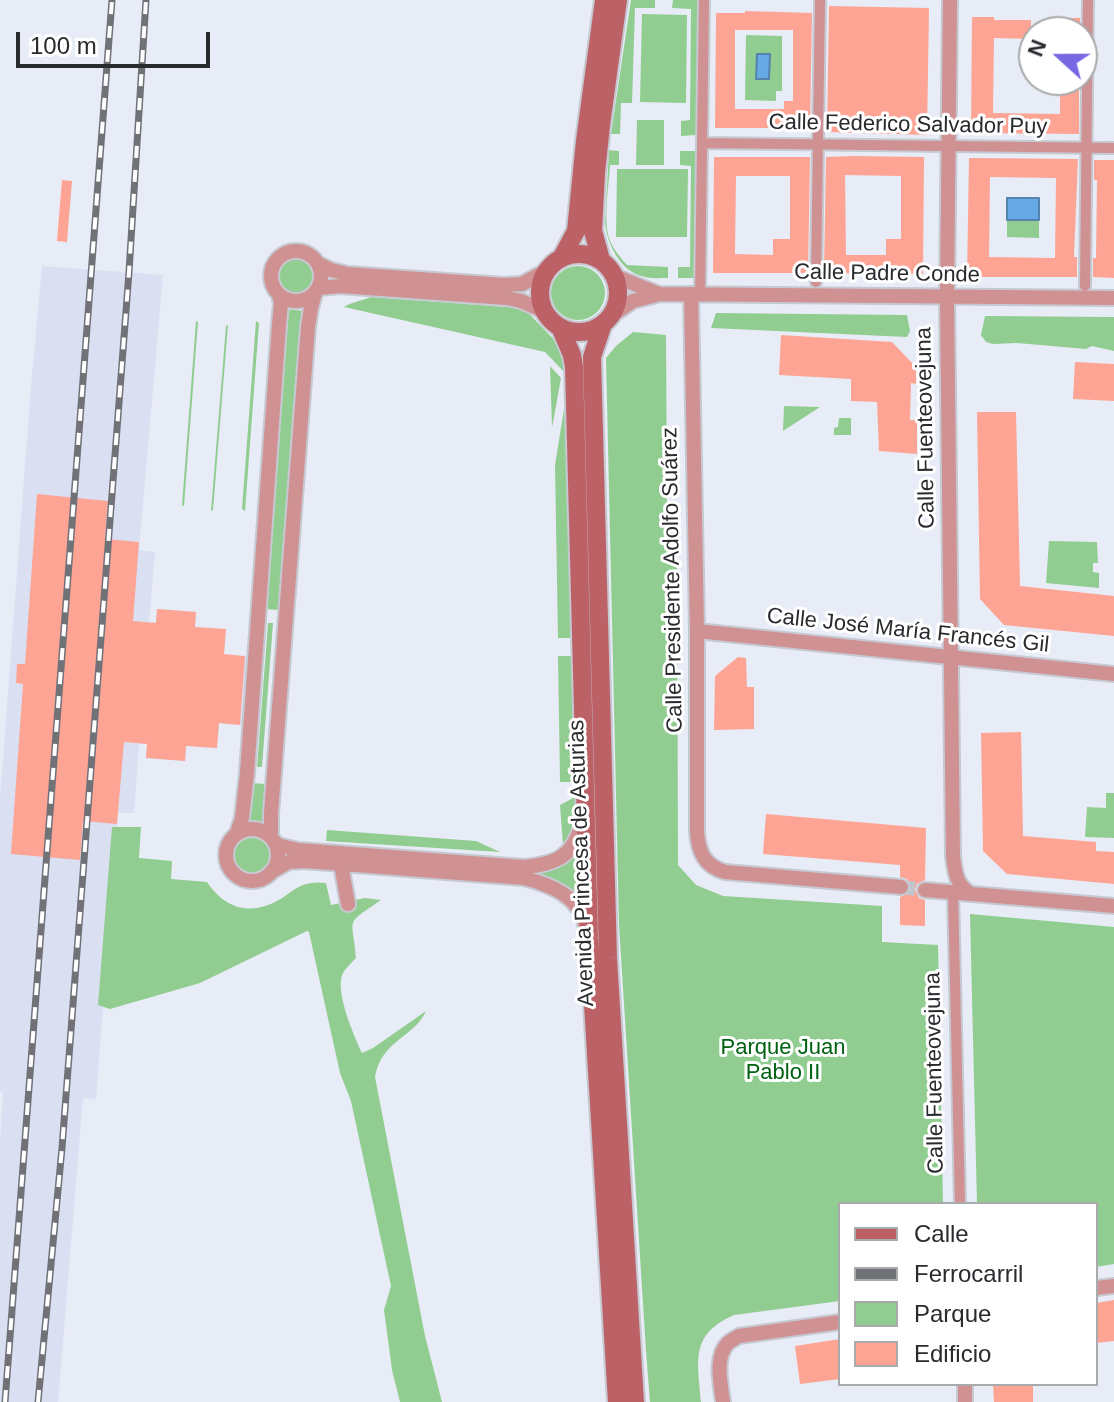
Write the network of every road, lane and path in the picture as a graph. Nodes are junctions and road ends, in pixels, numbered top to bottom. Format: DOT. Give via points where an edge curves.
graph roads {
  1 [pos="604,0"];
  2 [pos="618,0"];
  3 [pos="704,0"];
  4 [pos="820,0"];
  5 [pos="950,0"];
  6 [pos="1088,0"];
  7 [pos="702,143"];
  8 [pos="818,144"];
  9 [pos="948,146"];
  10 [pos="1088,147"];
  11 [pos="1114,148"];
  12 [pos="562,257"];
  13 [pos="601,260"];
  14 [pos="319,264"];
  15 [pos="538,276"];
  16 [pos="615,276"];
  17 [pos="816,282"];
  18 [pos="1085,286"];
  19 [pos="317,290"];
  20 [pos="660,294"];
  21 [pos="696,294"];
  22 [pos="279,295"];
  23 [pos="947,297"];
  24 [pos="1114,298"];
  25 [pos="544,311"];
  26 [pos="607,320"];
  27 [pos="560,327"];
  28 [pos="697,631"];
  29 [pos="950,657"];
  30 [pos="1114,674"];
  31 [pos="585,808"];
  32 [pos="237,833"];
  33 [pos="273,839"];
  34 [pos="953,856"];
  35 [pos="341,864"];
  36 [pos="271,872"];
  37 [pos="901,887"];
  38 [pos="953,892"];
  39 [pos="971,894"];
  40 [pos="348,904"];
  41 [pos="1114,906"];
  42 [pos="589,938"];
  43 [pos="960,1202"];
  44 [pos="838,1322"];
  45 [pos="617,1402"];
  46 [pos="635,1402"];
  47 [pos="723,1402"];
  1 -- 12 [label="main road" via="576,231"];
  2 -- 13 [label="main road" via="597,153 593,231"];
  3 -- 7 [label="street, Calle Presidente Adolfo Suárez"];
  4 -- 8 [label="street"];
  5 -- 9 [label="street, Calle Fuenteovejuna"];
  6 -- 10 [label="street"];
  7 -- 8 [label="street, Calle Federico Salvador Puy"];
  7 -- 21 [label="street, Calle Presidente Adolfo Suárez"];
  8 -- 9 [label="street, Calle Federico Salvador Puy"];
  8 -- 17 [label="street"];
  9 -- 10 [label="street, Calle Federico Salvador Puy"];
  9 -- 23 [label="street, Calle Fuenteovejuna"];
  10 -- 11 [label="street, Calle Federico Salvador Puy"];
  10 -- 18 [label="street"];
  12 -- 13 [label="main road" via="582,253"];
  12 -- 15 [label="main road"];
  13 -- 16 [label="main road"];
  14 -- 15 [label="street" via="363,276 504,285"];
  14 -- 19 [label="street"];
  14 -- 22 [label="street" via="300,250 279,257 270,277"];
  15 -- 25 [label="main road"];
  16 -- 20 [label="street, Calle Padre Conde"];
  16 -- 26 [label="main road" via="617,303"];
  19 -- 22 [label="street" via="301,301"];
  19 -- 25 [label="street" via="340,286 507,298"];
  19 -- 33 [label="street" via="308,327"];
  20 -- 21 [label="street, Calle Padre Conde"];
  20 -- 26 [label="street, Calle Padre Conde" via="633,301"];
  21 -- 23 [label="street, Calle Padre Conde"];
  21 -- 28 [label="street, Calle Presidente Adolfo Suárez"];
  22 -- 32 [label="street" via="247,773"];
  23 -- 24 [label="street, Calle Padre Conde"];
  23 -- 29 [label="street, Calle Fuenteovejuna"];
  25 -- 27 [label="main road"];
  26 -- 27 [label="main road" via="582,332"];
  26 -- 46 [label="main road, Avenida Princesa de Asturias" via="592,357 608,958"];
  27 -- 31 [label="main road, Avenida Princesa de Asturias" via="574,367"];
  28 -- 29 [label="street, Calle José María Francés Gil"];
  28 -- 37 [label="street, Calle Presidente Adolfo Suárez" via="697,843 707,862 725,872"];
  29 -- 30 [label="street, Calle José María Francés Gil"];
  29 -- 34 [label="street, Calle Fuenteovejuna"];
  31 -- 33 [label="street, Avenida Princesa de Asturias" via="570,850 545,865 299,850"];
  31 -- 42 [label="main road, Avenida Princesa de Asturias"];
  32 -- 33 [label="street" via="254,828"];
  32 -- 36 [label="street" via="225,855 233,874 253,881"];
  33 -- 36 [label="street" via="278,853"];
  34 -- 38 [label="street" via="947,875 930,890"];
  34 -- 39 [label="street, Calle Fuenteovejuna" via="957,879"];
  35 -- 36 [label="street, Avenida Princesa de Asturias" via="296,861"];
  35 -- 40 [label="street"];
  35 -- 42 [label="street, Avenida Princesa de Asturias" via="546,884 577,908"];
  38 -- 39 [label="street"];
  38 -- 43 [label="street, Calle Fuenteovejuna"];
  39 -- 41 [label="street"];
  42 -- 45 [label="main road, Avenida Princesa de Asturias"];
  44 -- 47 [label="street" via="728,1342 720,1365"];
}
